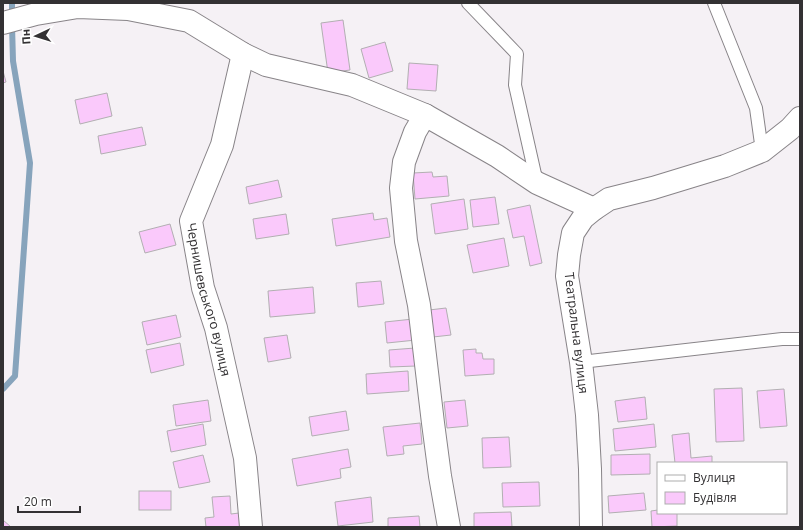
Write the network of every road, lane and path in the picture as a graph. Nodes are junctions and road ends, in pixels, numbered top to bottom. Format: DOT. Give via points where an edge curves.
graph roads {
  1 [pos="468,3"];
  2 [pos="714,3"];
  3 [pos="3,23"];
  4 [pos="243,54"];
  5 [pos="425,115"];
  6 [pos="800,118"];
  7 [pos="762,151"];
  8 [pos="537,183"];
  9 [pos="594,209"];
  10 [pos="800,340"];
  11 [pos="581,362"];
  12 [pos="251,527"];
  13 [pos="449,527"];
  14 [pos="591,527"];
  1 -- 8 [label="lane" via="517,54 516,85"];
  2 -- 7 [label="lane" via="756,108"];
  3 -- 4 [label="street" via="78,7 128,9 189,21"];
  4 -- 5 [label="street" via="266,65 352,85"];
  4 -- 12 [label="street, Чернишевського вулиця" via="222,144 192,221 203,288 216,328 245,458"];
  5 -- 8 [label="street" via="497,156"];
  5 -- 13 [label="street" via="415,132 404,162 401,188 406,241 419,305"];
  6 -- 7 [label="street, Театральна вулиця"];
  7 -- 9 [label="street, Театральна вулиця" via="725,166 609,199"];
  8 -- 9 [label="street"];
  9 -- 11 [label="street, Театральна вулиця" via="583,218 573,233 567,276"];
  10 -- 11 [label="lane" via="782,339"];
  11 -- 14 [label="street, Театральна вулиця" via="587,415"];
}
